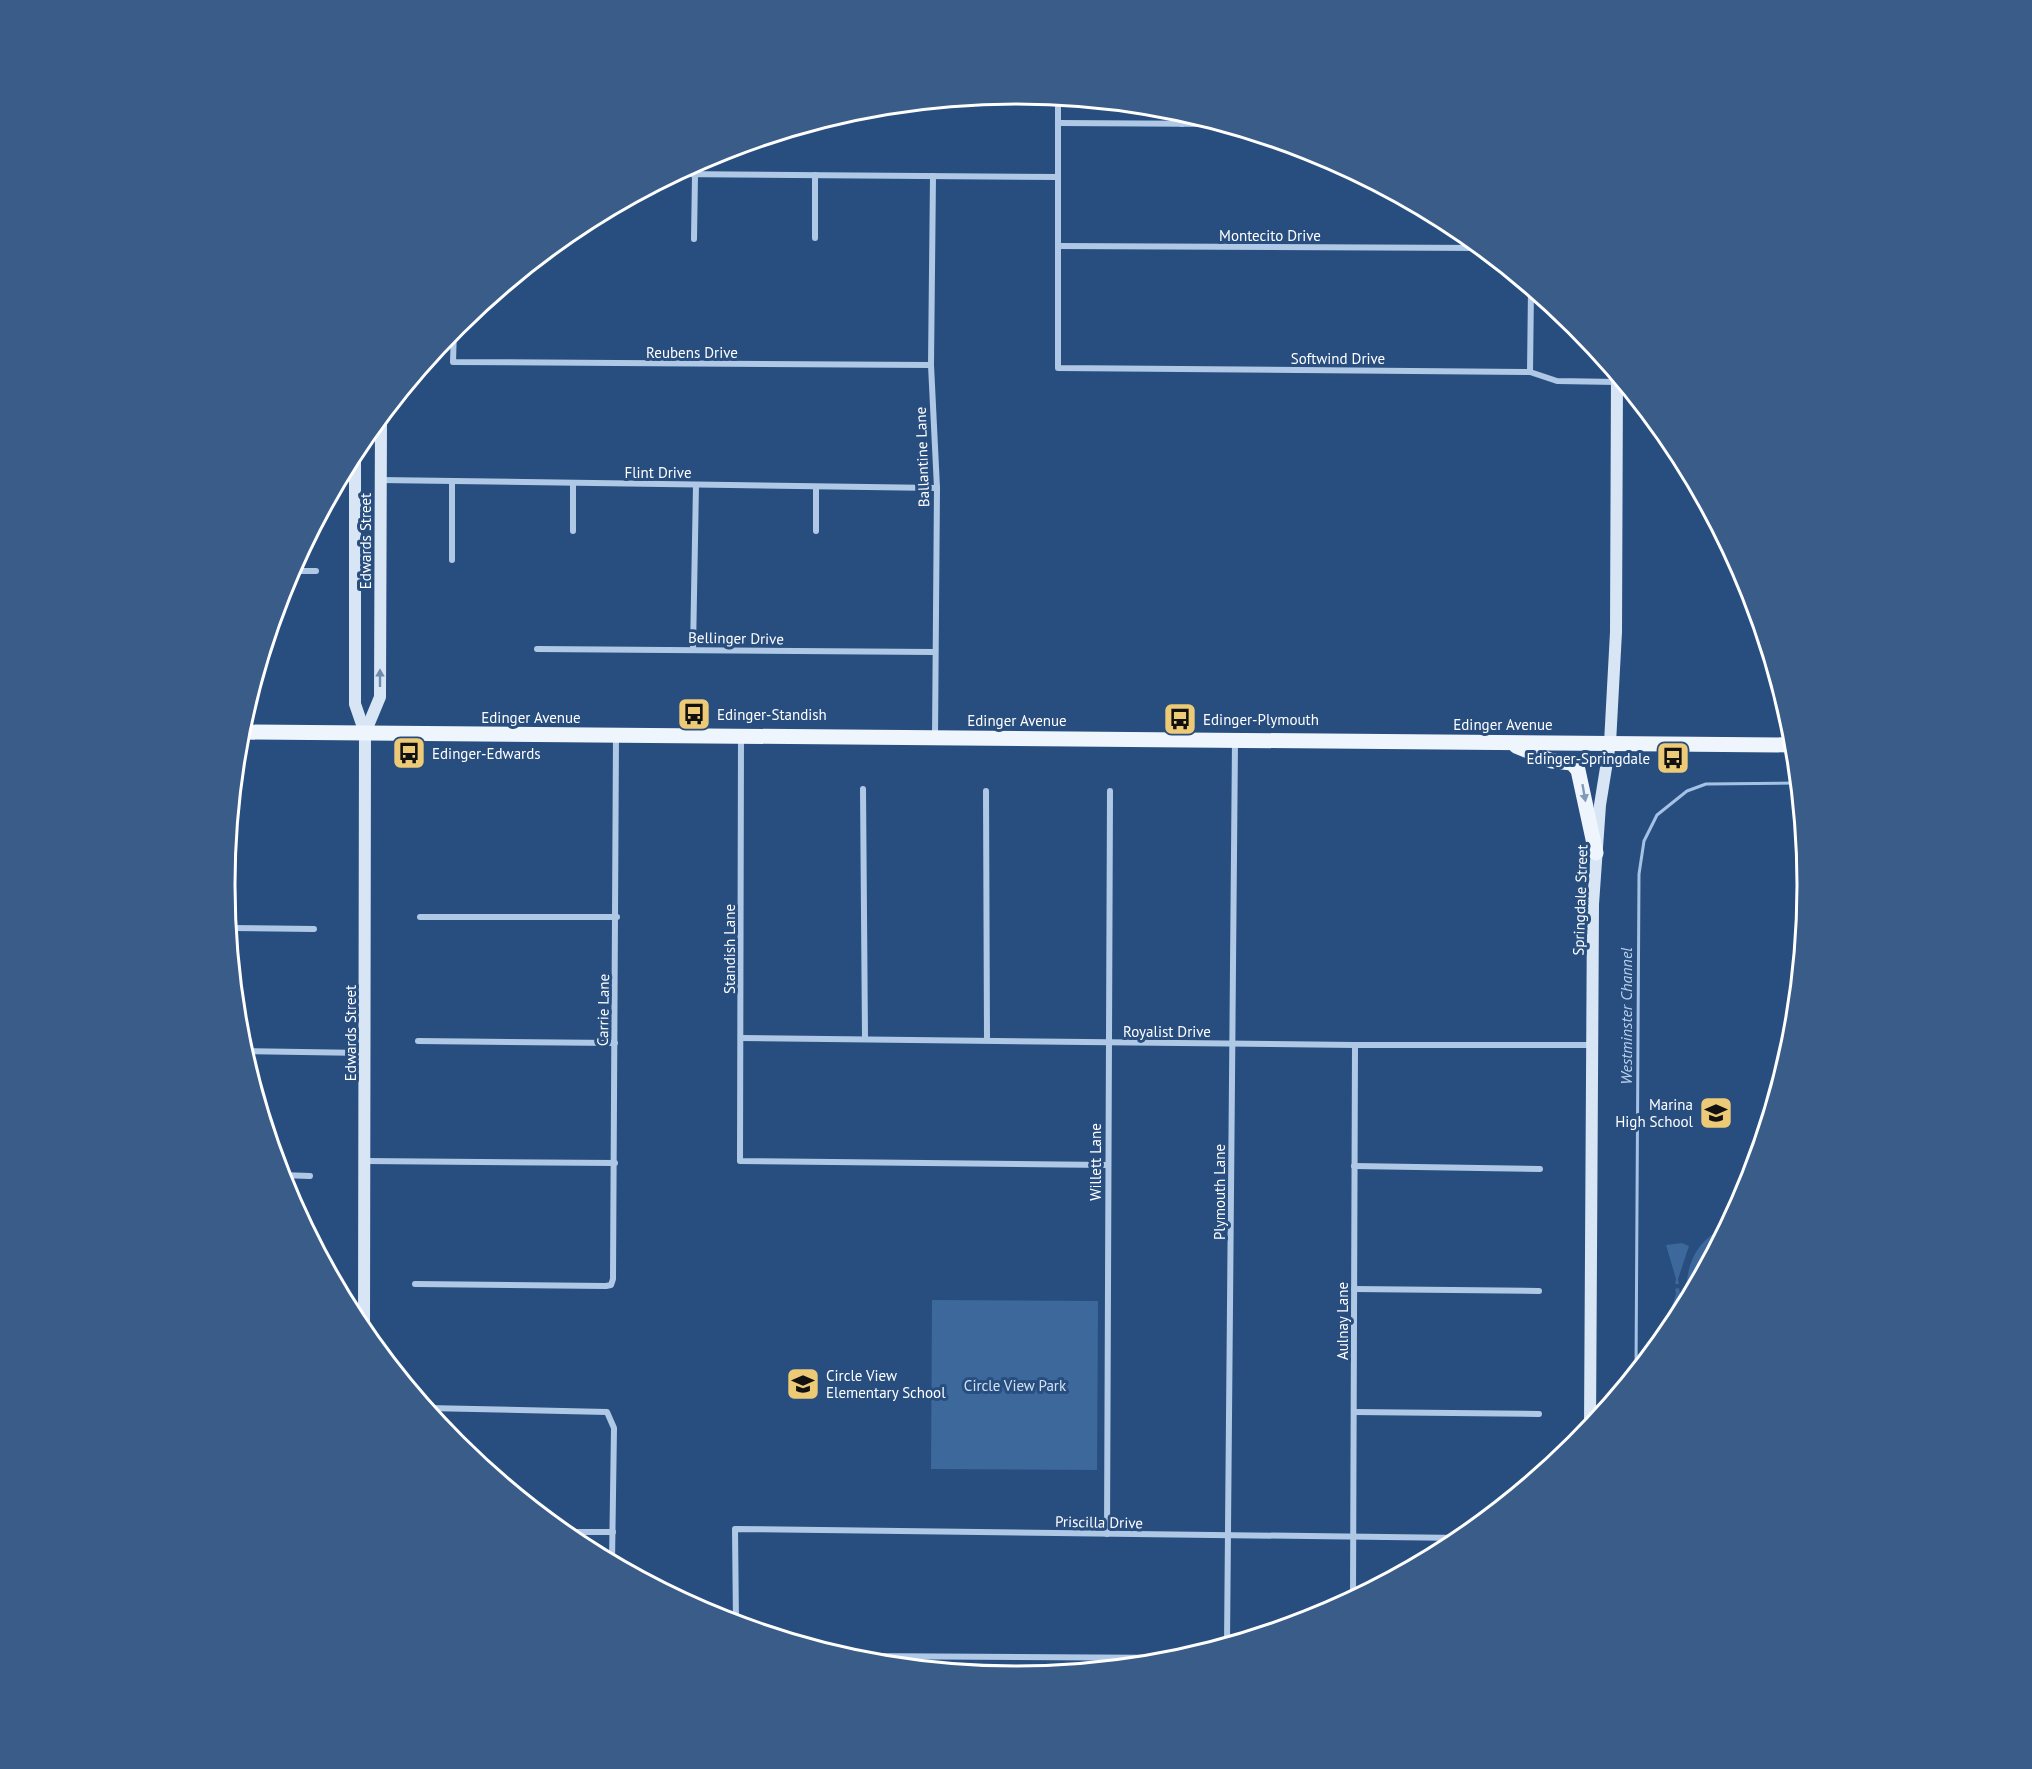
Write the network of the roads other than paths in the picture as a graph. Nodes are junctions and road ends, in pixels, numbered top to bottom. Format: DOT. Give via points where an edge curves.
graph roads {
  1 [pos="1058,105"];
  2 [pos="1058,123"];
  3 [pos="1182,124"];
  4 [pos="1191,124"];
  5 [pos="695,174"];
  6 [pos="815,175"];
  7 [pos="933,176"];
  8 [pos="1058,177"];
  9 [pos="815,238"];
  10 [pos="694,239"];
  11 [pos="1058,246"];
  12 [pos="1468,248"];
  13 [pos="1532,298"];
  14 [pos="454,343"];
  15 [pos="931,365"];
  16 [pos="1530,372"];
  17 [pos="1610,378"];
  18 [pos="1617,387"];
  19 [pos="381,431"];
  20 [pos="355,470"];
  21 [pos="380,480"];
  22 [pos="452,482"];
  23 [pos="573,484"];
  24 [pos="696,484"];
  25 [pos="816,487"];
  26 [pos="937,488"];
  27 [pos="573,531"];
  28 [pos="816,531"];
  29 [pos="452,560"];
  30 [pos="301,571"];
  31 [pos="316,571"];
  32 [pos="537,649"];
  33 [pos="693,650"];
  34 [pos="934,652"];
  35 [pos="250,732"];
  36 [pos="365,733"];
  37 [pos="616,735"];
  38 [pos="741,736"];
  39 [pos="935,738"];
  40 [pos="1235,740"];
  41 [pos="1508,742"];
  42 [pos="1610,743"];
  43 [pos="1784,745"];
  44 [pos="863,789"];
  45 [pos="986,791"];
  46 [pos="1110,791"];
  47 [pos="1596,853"];
  48 [pos="420,917"];
  49 [pos="617,917"];
  50 [pos="237,928"];
  51 [pos="314,929"];
  52 [pos="741,1038"];
  53 [pos="865,1038"];
  54 [pos="987,1040"];
  55 [pos="418,1041"];
  56 [pos="1108,1042"];
  57 [pos="615,1043"];
  58 [pos="1232,1043"];
  59 [pos="1355,1045"];
  60 [pos="1593,1045"];
  61 [pos="254,1052"];
  62 [pos="365,1053"];
  63 [pos="365,1161"];
  64 [pos="615,1163"];
  65 [pos="1107,1165"];
  66 [pos="1354,1166"];
  67 [pos="1540,1169"];
  68 [pos="291,1175"];
  69 [pos="310,1176"];
  70 [pos="415,1284"];
  71 [pos="1354,1289"];
  72 [pos="1539,1291"];
  73 [pos="364,1313"];
  74 [pos="438,1408"];
  75 [pos="1354,1412"];
  76 [pos="1590,1413"];
  77 [pos="1539,1414"];
  78 [pos="579,1532"];
  79 [pos="613,1532"];
  80 [pos="1107,1534"];
  81 [pos="1228,1535"];
  82 [pos="1353,1536"];
  83 [pos="1444,1538"];
  84 [pos="612,1553"];
  85 [pos="1353,1589"];
  86 [pos="736,1613"];
  87 [pos="1227,1636"];
  88 [pos="908,1658"];
  89 [pos="1124,1658"];
  1 -- 2 [label="street"];
  2 -- 3 [label="street"];
  2 -- 8 [label="street"];
  3 -- 4 [label="street"];
  5 -- 6 [label="street"];
  5 -- 10 [label="street"];
  6 -- 7 [label="street"];
  6 -- 9 [label="street"];
  7 -- 8 [label="street"];
  7 -- 15 [label="street, Ballantine Lane"];
  8 -- 11 [label="street"];
  11 -- 12 [label="street, Montecito Drive"];
  11 -- 16 [label="street, Softwind Drive" via="1058,368"];
  13 -- 16 [label="street"];
  14 -- 15 [label="street, Reubens Drive" via="453,362"];
  15 -- 26 [label="street, Ballantine Lane"];
  16 -- 17 [label="street, Softwind Drive" via="1557,381"];
  18 -- 42 [label="main road, Springdale Street" via="1616,632"];
  19 -- 21 [label="main road, Edwards Street"];
  20 -- 36 [label="main road, Edwards Street" via="355,704"];
  21 -- 22 [label="street, Flint Drive"];
  36 -- 21 [label="main road, Edwards Street, one-way" via="380,697"];
  22 -- 23 [label="street, Flint Drive"];
  22 -- 29 [label="street"];
  23 -- 24 [label="street, Flint Drive"];
  23 -- 27 [label="street"];
  24 -- 25 [label="street, Flint Drive"];
  24 -- 33 [label="street"];
  25 -- 26 [label="street, Flint Drive"];
  25 -- 28 [label="street"];
  26 -- 34 [label="street, Ballantine Lane"];
  30 -- 31 [label="street"];
  32 -- 33 [label="street, Bellinger Drive"];
  33 -- 34 [label="street, Bellinger Drive"];
  34 -- 39 [label="street, Ballantine Lane"];
  35 -- 36 [label="main road, Edinger Avenue"];
  36 -- 37 [label="main road, Edinger Avenue"];
  36 -- 62 [label="main road, Edwards Street"];
  37 -- 38 [label="main road, Edinger Avenue"];
  37 -- 49 [label="street, Carrie Lane"];
  38 -- 39 [label="main road, Edinger Avenue"];
  38 -- 52 [label="street, Standish Lane"];
  39 -- 40 [label="main road, Edinger Avenue"];
  40 -- 41 [label="main road, Edinger Avenue"];
  40 -- 58 [label="street, Plymouth Lane"];
  41 -- 42 [label="main road, Edinger Avenue"];
  41 -- 47 [label="main road, one-way" via="1552,761 1572,764 1578,770"];
  42 -- 43 [label="main road, Edinger Avenue"];
  42 -- 47 [label="main road, Springdale Street"];
  44 -- 53 [label="street"];
  45 -- 54 [label="street"];
  46 -- 56 [label="street, Willett Lane"];
  47 -- 60 [label="main road, Springdale Street"];
  48 -- 49 [label="street"];
  49 -- 57 [label="street, Carrie Lane"];
  50 -- 51 [label="street"];
  52 -- 53 [label="street, Royalist Drive"];
  52 -- 65 [label="street, Standish Lane" via="740,1161"];
  53 -- 54 [label="street, Royalist Drive"];
  54 -- 56 [label="street, Royalist Drive"];
  55 -- 57 [label="street"];
  56 -- 58 [label="street, Royalist Drive"];
  56 -- 65 [label="street, Willett Lane"];
  57 -- 64 [label="street, Carrie Lane"];
  58 -- 59 [label="street, Royalist Drive"];
  58 -- 81 [label="street, Plymouth Lane"];
  59 -- 60 [label="street, Royalist Drive"];
  59 -- 66 [label="street, Aulnay Lane"];
  60 -- 76 [label="main road, Springdale Street"];
  61 -- 62 [label="street"];
  62 -- 63 [label="main road, Edwards Street"];
  63 -- 64 [label="street"];
  63 -- 73 [label="main road, Edwards Street"];
  64 -- 70 [label="street, Carrie Lane" via="611,1285"];
  65 -- 80 [label="street, Willett Lane"];
  66 -- 67 [label="street"];
  66 -- 71 [label="street, Aulnay Lane"];
  68 -- 69 [label="street"];
  71 -- 72 [label="street"];
  71 -- 75 [label="street, Aulnay Lane"];
  74 -- 79 [label="street" via="607,1412 614,1428"];
  75 -- 77 [label="street"];
  75 -- 82 [label="street, Aulnay Lane"];
  78 -- 79 [label="street"];
  79 -- 84 [label="street"];
  80 -- 81 [label="street, Priscilla Drive"];
  80 -- 86 [label="street, Priscilla Drive" via="735,1529"];
  81 -- 82 [label="street, Priscilla Drive"];
  81 -- 87 [label="street, Plymouth Lane"];
  82 -- 83 [label="street, Priscilla Drive"];
  82 -- 85 [label="street, Aulnay Lane"];
  88 -- 89 [label="street"];
}
